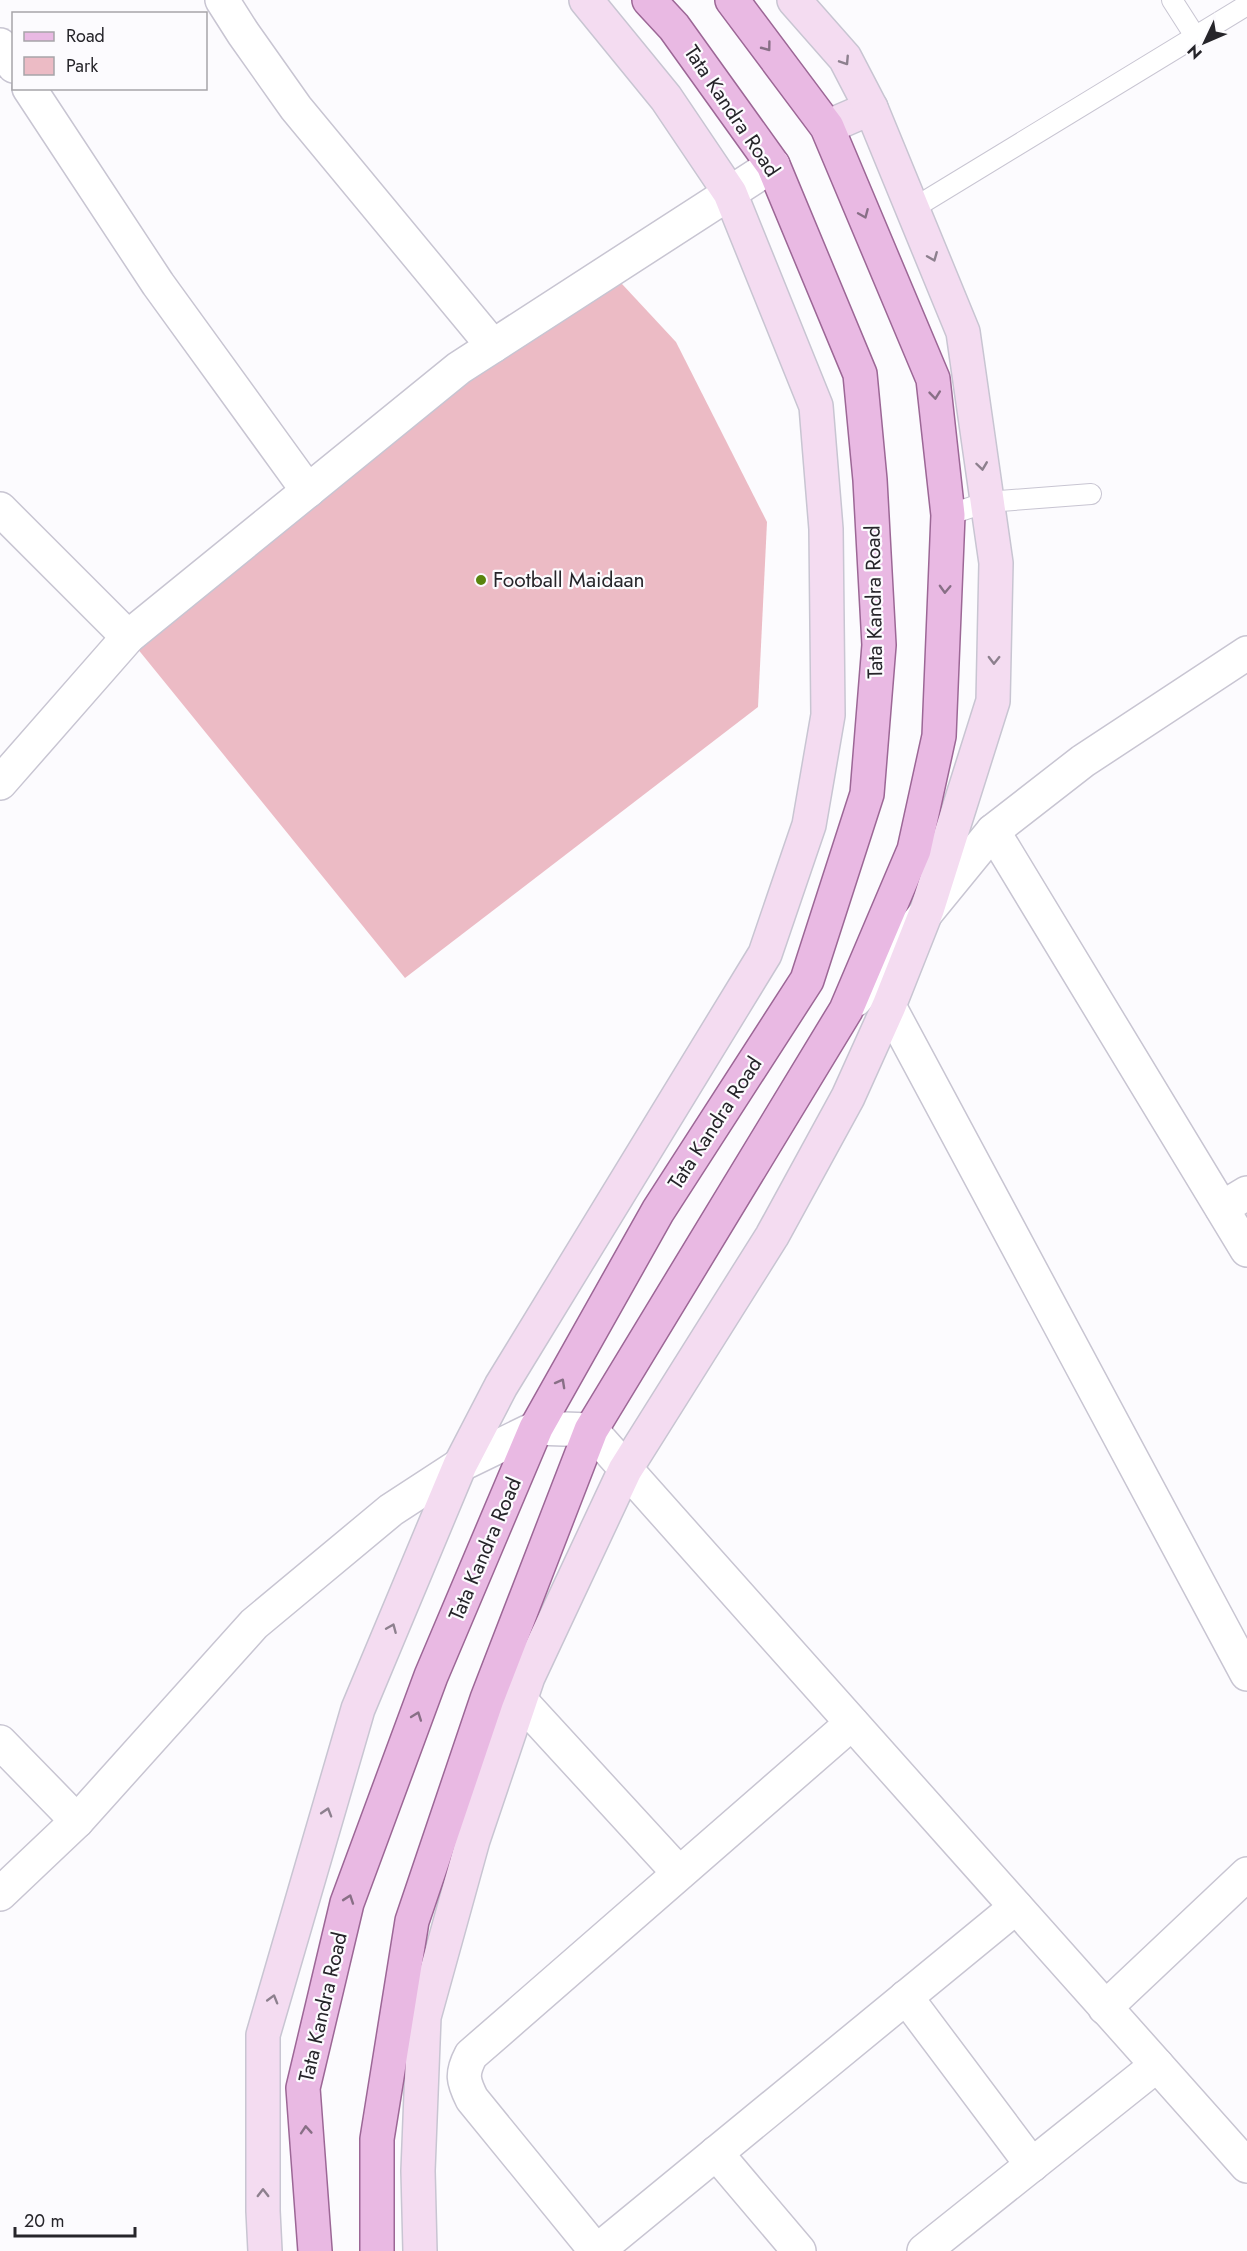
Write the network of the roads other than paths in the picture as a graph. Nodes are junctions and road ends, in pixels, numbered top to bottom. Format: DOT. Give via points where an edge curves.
graph roads {
  1 [pos="222,0"];
  2 [pos="586,0"];
  3 [pos="649,0"];
  4 [pos="732,0"];
  5 [pos="794,0"];
  6 [pos="1172,0"];
  7 [pos="1247,5"];
  8 [pos="1195,36"];
  9 [pos="0,45"];
  10 [pos="12,63"];
  11 [pos="30,90"];
  12 [pos="871,108"];
  13 [pos="827,127"];
  14 [pos="773,165"];
  15 [pos="730,193"];
  16 [pos="914,208"];
  17 [pos="493,346"];
  18 [pos="308,491"];
  19 [pos="1091,494"];
  20 [pos="987,502"];
  21 [pos="0,509"];
  22 [pos="948,515"];
  23 [pos="128,637"];
  24 [pos="1247,653"];
  25 [pos="0,783"];
  26 [pos="993,831"];
  27 [pos="927,910"];
  28 [pos="889,1006"];
  29 [pos="846,1010"];
  30 [pos="1234,1200"];
  31 [pos="1247,1250"];
  32 [pos="536,1428"];
  33 [pos="591,1430"];
  34 [pos="460,1465"];
  35 [pos="625,1470"];
  36 [pos="1247,1674"];
  37 [pos="520,1700"];
  38 [pos="852,1723"];
  39 [pos="0,1742"];
  40 [pos="77,1821"];
  41 [pos="679,1873"];
  42 [pos="1247,1874"];
  43 [pos="0,1894"];
  44 [pos="1016,1907"];
  45 [pos="906,1997"];
  46 [pos="1106,2008"];
  47 [pos="1157,2065"];
  48 [pos="1243,2152"];
  49 [pos="716,2153"];
  50 [pos="1032,2165"];
  51 [pos="265,2251"];
  52 [pos="315,2251"];
  53 [pos="377,2251"];
  54 [pos="420,2251"];
  55 [pos="596,2251"];
  56 [pos="799,2251"];
  57 [pos="924,2251"];
  1 -- 17 [label="street" via="296,108"];
  2 -- 15 [label="street" via="666,99"];
  3 -- 14 [label="main road, Tata Kandra Road" via="674,27"];
  4 -- 13 [label="main road, one-way"];
  5 -- 12 [label="street, one-way" via="845,58"];
  6 -- 8 [label="lane"];
  7 -- 8 [label="lane"];
  8 -- 16 [label="lane"];
  9 -- 10 [label="street"];
  11 -- 18 [label="street" via="158,284"];
  12 -- 13 [label="street"];
  12 -- 16 [label="street"];
  13 -- 22 [label="main road, one-way" via="933,379"];
  14 -- 15 [label="street"];
  32 -- 14 [label="main road, Tata Kandra Road, one-way" via="658,1211 807,981 867,794 879,645 860,374"];
  15 -- 17 [label="street"];
  15 -- 34 [label="street" via="816,406 826,529 828,715 809,825 765,954 501,1386"];
  16 -- 20 [label="street, one-way" via="963,332"];
  17 -- 18 [label="street" via="459,368"];
  18 -- 23 [label="street"];
  19 -- 20 [label="lane"];
  20 -- 22 [label="lane"];
  20 -- 27 [label="street, one-way" via="996,563 993,701"];
  21 -- 23 [label="street"];
  22 -- 29 [label="main road, one-way" via="939,736 914,850"];
  23 -- 25 [label="street"];
  24 -- 26 [label="street" via="1083,761"];
  26 -- 27 [label="street"];
  26 -- 30 [label="street"];
  27 -- 28 [label="street"];
  27 -- 29 [label="street"];
  28 -- 35 [label="street" via="848,1097 772,1236"];
  28 -- 36 [label="street"];
  29 -- 33 [label="main road"];
  30 -- 31 [label="street"];
  32 -- 33 [label="street"];
  32 -- 34 [label="street"];
  52 -- 32 [label="main road, Tata Kandra Road, one-way" via="303,2088 347,1904 431,1676"];
  33 -- 35 [label="street"];
  33 -- 53 [label="main road" via="487,1699 412,1921 377,2139"];
  34 -- 40 [label="street" via="391,1510 254,1624"];
  51 -- 34 [label="street, one-way" via="263,2035 358,1709"];
  35 -- 37 [label="street"];
  35 -- 38 [label="street"];
  37 -- 41 [label="street"];
  37 -- 54 [label="street" via="474,1840 424,2017 418,2171"];
  38 -- 41 [label="street"];
  38 -- 44 [label="street"];
  39 -- 40 [label="street"];
  40 -- 43 [label="street"];
  41 -- 55 [label="street" via="471,2055 464,2068 472,2099"];
  42 -- 46 [label="street"];
  44 -- 45 [label="street"];
  44 -- 46 [label="street"];
  45 -- 49 [label="street"];
  45 -- 50 [label="street"];
  46 -- 47 [label="street"];
  47 -- 48 [label="street"];
  47 -- 50 [label="street"];
  49 -- 55 [label="street"];
  49 -- 56 [label="street"];
  50 -- 57 [label="street"];
}
